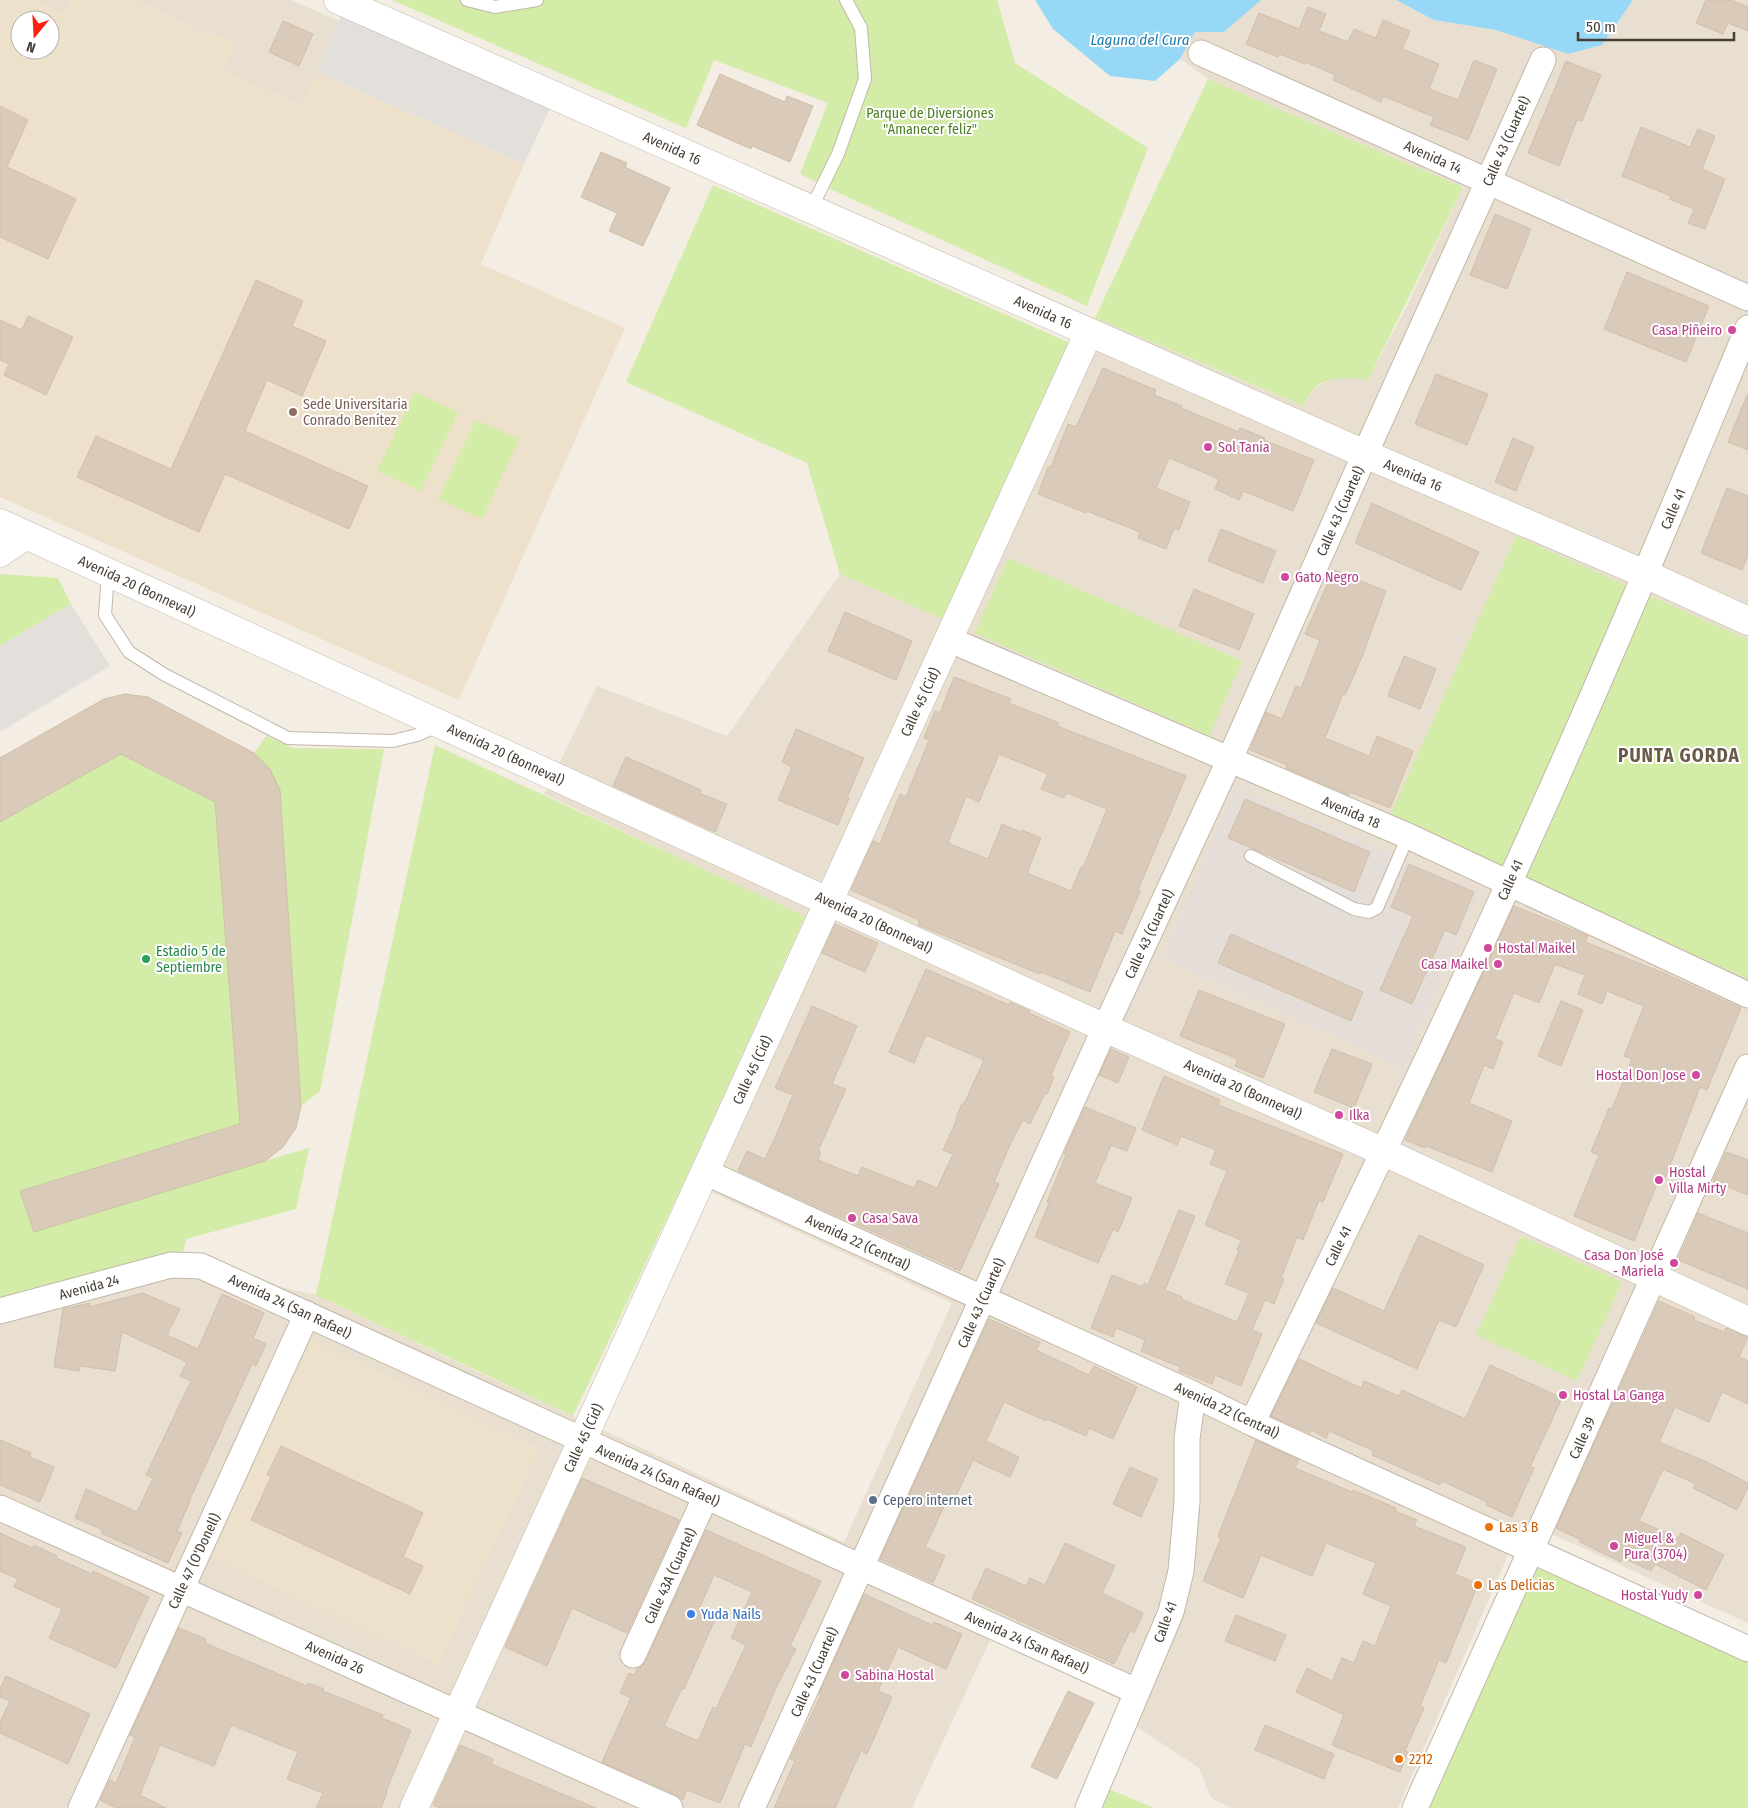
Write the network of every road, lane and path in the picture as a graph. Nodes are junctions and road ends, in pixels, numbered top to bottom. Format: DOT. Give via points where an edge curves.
graph roads {
  1 [pos="338,0"];
  2 [pos="467,0"];
  3 [pos="537,0"];
  4 [pos="846,0"];
  5 [pos="1201,53"];
  6 [pos="1543,60"];
  7 [pos="1488,182"];
  8 [pos="811,209"];
  9 [pos="1748,298"];
  10 [pos="1748,328"];
  11 [pos="1089,332"];
  12 [pos="1365,454"];
  13 [pos="0,523"];
  14 [pos="26,535"];
  15 [pos="0,553"];
  16 [pos="108,573"];
  17 [pos="1645,574"];
  18 [pos="1748,621"];
  19 [pos="948,639"];
  20 [pos="440,724"];
  21 [pos="1229,761"];
  22 [pos="1408,836"];
  23 [pos="1251,856"];
  24 [pos="1510,882"];
  25 [pos="829,902"];
  26 [pos="1748,995"];
  27 [pos="1105,1028"];
  28 [pos="1748,1067"];
  29 [pos="1384,1152"];
  30 [pos="705,1172"];
  31 [pos="179,1264"];
  32 [pos="1654,1278"];
  33 [pos="982,1299"];
  34 [pos="0,1311"];
  35 [pos="307,1314"];
  36 [pos="1748,1321"];
  37 [pos="1193,1394"];
  38 [pos="1252,1423"];
  39 [pos="582,1440"];
  40 [pos="706,1496"];
  41 [pos="0,1508"];
  42 [pos="1531,1550"];
  43 [pos="861,1567"];
  44 [pos="182,1588"];
  45 [pos="1748,1649"];
  46 [pos="633,1655"];
  47 [pos="1136,1691"];
  48 [pos="458,1712"];
  49 [pos="81,1808"];
  50 [pos="414,1808"];
  51 [pos="670,1808"];
  52 [pos="752,1808"];
  53 [pos="1088,1808"];
  54 [pos="1416,1808"];
  1 -- 8 [label="street, Avenida 16"];
  2 -- 3 [label="lane" via="496,7"];
  4 -- 8 [label="lane" via="861,28 865,79 838,154"];
  5 -- 7 [label="street, Avenida 14"];
  6 -- 7 [label="street, Calle 43 (Cuartel)"];
  7 -- 9 [label="street, Avenida 14"];
  7 -- 12 [label="street, Calle 43 (Cuartel)"];
  8 -- 11 [label="street, Avenida 16"];
  10 -- 17 [label="street, Calle 41"];
  11 -- 12 [label="street, Avenida 16"];
  11 -- 19 [label="street, Calle 45 (Cid)"];
  12 -- 17 [label="street, Avenida 16"];
  12 -- 21 [label="street, Calle 43 (Cuartel)"];
  13 -- 14 [label="street, Avenida 20 (Bonneval)"];
  14 -- 15 [label="street"];
  14 -- 16 [label="street, Avenida 20 (Bonneval)"];
  16 -- 20 [label="street, Avenida 20 (Bonneval)"];
  16 -- 20 [label="lane" via="104,616 129,652 165,675 288,738 393,741 417,735"];
  17 -- 18 [label="street, Avenida 16"];
  17 -- 24 [label="street, Calle 41"];
  19 -- 21 [label="street, Avenida 18"];
  19 -- 25 [label="street, Calle 45 (Cid)"];
  20 -- 25 [label="street, Avenida 20 (Bonneval)"];
  21 -- 22 [label="street, Avenida 18"];
  21 -- 27 [label="street, Calle 43 (Cuartel)"];
  22 -- 23 [label="lane" via="1377,908 1370,912 1354,909"];
  22 -- 24 [label="street, Avenida 18"];
  24 -- 26 [label="street, Avenida 18"];
  24 -- 29 [label="street, Calle 41"];
  25 -- 27 [label="street, Avenida 20 (Bonneval)"];
  25 -- 30 [label="street, Calle 45 (Cid)"];
  27 -- 29 [label="street, Avenida 20 (Bonneval)"];
  27 -- 33 [label="street, Calle 43 (Cuartel)"];
  28 -- 32 [label="street, Calle 39"];
  29 -- 32 [label="street, Avenida 20 (Bonneval)"];
  29 -- 38 [label="street, Calle 41"];
  30 -- 33 [label="street, Avenida 22 (Central)"];
  30 -- 39 [label="street, Calle 45 (Cid)"];
  31 -- 34 [label="street, Avenida 24"];
  31 -- 35 [label="street, Avenida 24 (San Rafael)" via="201,1266"];
  32 -- 36 [label="street, Avenida 20 (Bonneval)"];
  32 -- 42 [label="street, Calle 39"];
  33 -- 37 [label="street, Avenida 22 (Central)"];
  33 -- 43 [label="street, Calle 43 (Cuartel)"];
  35 -- 39 [label="street, Avenida 24 (San Rafael)"];
  35 -- 44 [label="street, Calle 47 (O'Donell)"];
  37 -- 38 [label="street, Avenida 22 (Central)"];
  37 -- 47 [label="street, Calle 41" via="1187,1440 1188,1502 1180,1571 1171,1612"];
  38 -- 42 [label="street, Avenida 22 (Central)"];
  39 -- 40 [label="street, Avenida 24 (San Rafael)"];
  39 -- 48 [label="street, Calle 45 (Cid)"];
  40 -- 43 [label="street, Avenida 24 (San Rafael)"];
  40 -- 46 [label="street, Calle 43A (Cuartel)"];
  41 -- 44 [label="street, Avenida 26"];
  42 -- 45 [label="street, Avenida 22 (Central)"];
  42 -- 54 [label="street, Calle 39"];
  43 -- 47 [label="street, Avenida 24 (San Rafael)"];
  43 -- 52 [label="street, Calle 43 (Cuartel)"];
  44 -- 48 [label="street, Avenida 26"];
  44 -- 49 [label="street, Calle 47 (O'Donell)"];
  47 -- 53 [label="street, Calle 41"];
  48 -- 50 [label="street, Calle 45 (Cid)"];
  48 -- 51 [label="street, Avenida 26"];
}
